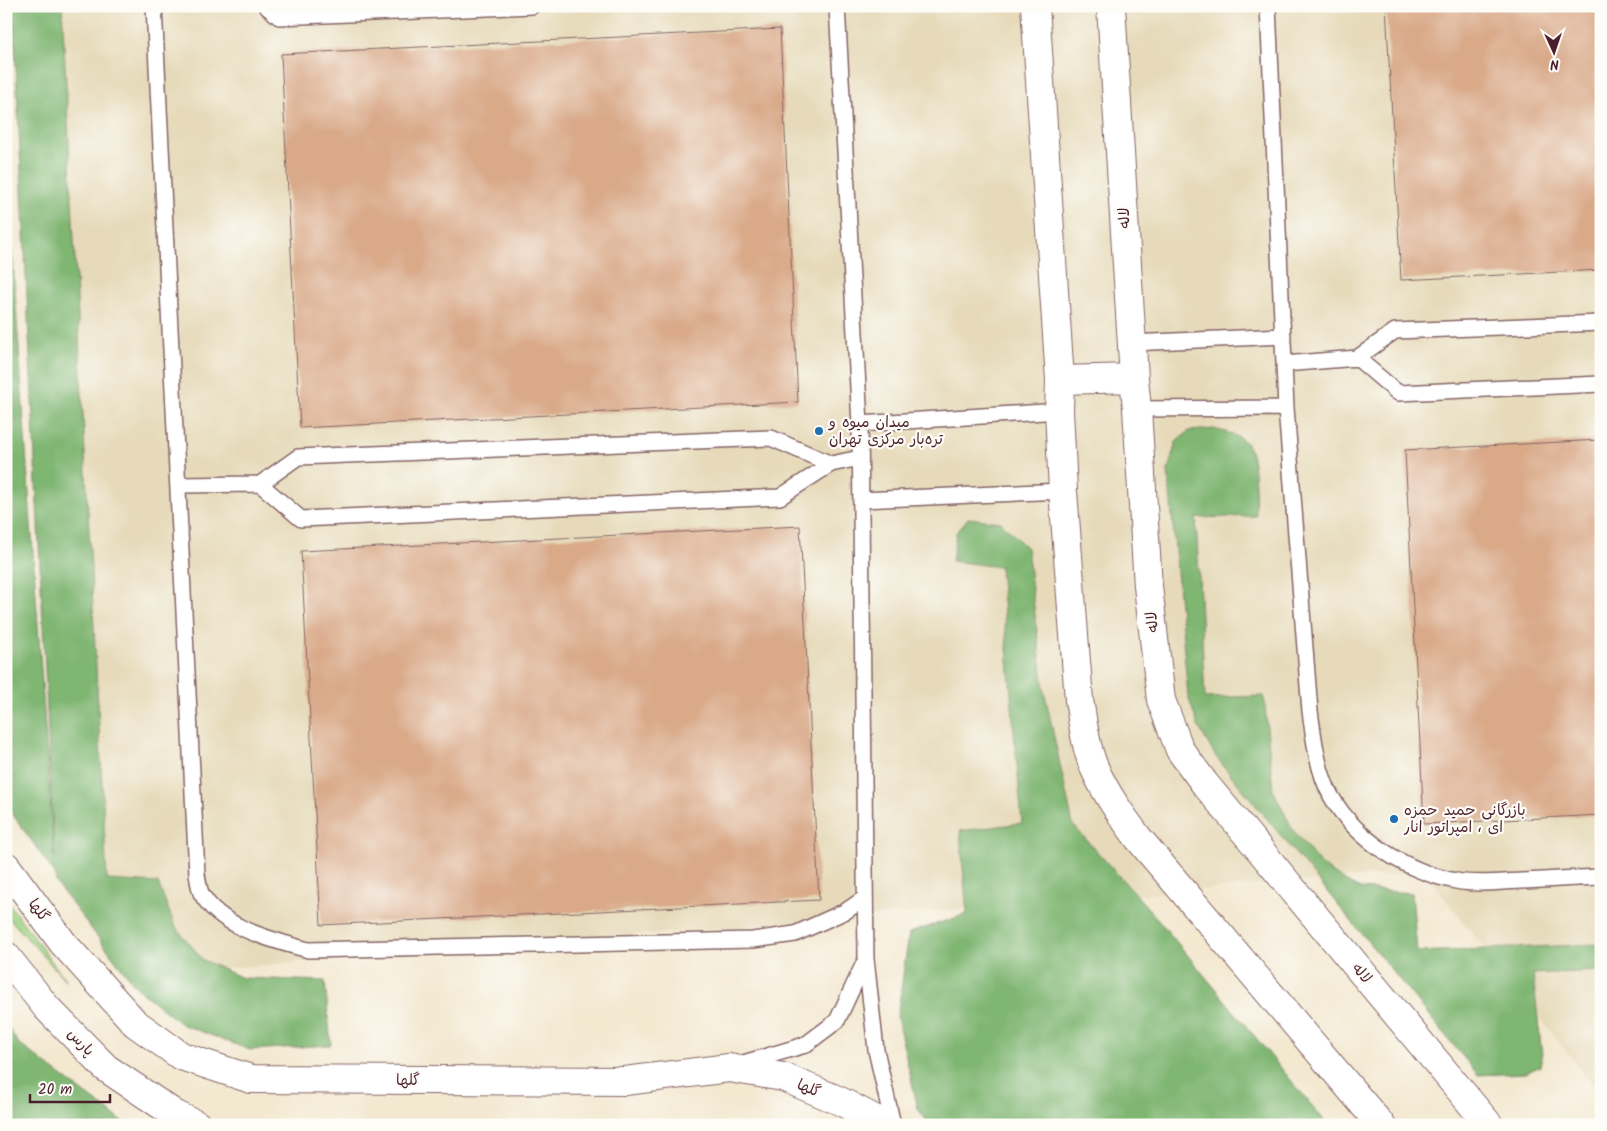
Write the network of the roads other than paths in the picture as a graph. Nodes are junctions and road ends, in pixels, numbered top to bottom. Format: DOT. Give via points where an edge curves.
graph roads {
  1 [pos="154,6"];
  2 [pos="266,6"];
  3 [pos="532,6"];
  4 [pos="837,6"];
  5 [pos="1035,6"];
  6 [pos="1111,6"];
  7 [pos="1268,6"];
  8 [pos="1601,323"];
  9 [pos="1283,336"];
  10 [pos="1131,342"];
  11 [pos="1357,358"];
  12 [pos="1284,364"];
  13 [pos="1134,378"];
  14 [pos="1060,380"];
  15 [pos="1601,384"];
  16 [pos="1286,408"];
  17 [pos="1137,409"];
  18 [pos="1059,411"];
  19 [pos="860,424"];
  20 [pos="860,458"];
  21 [pos="831,464"];
  22 [pos="260,484"];
  23 [pos="178,485"];
  24 [pos="1064,491"];
  25 [pos="861,500"];
  26 [pos="6,866"];
  27 [pos="1601,877"];
  28 [pos="865,898"];
  29 [pos="6,956"];
  30 [pos="866,959"];
  31 [pos="729,1068"];
  32 [pos="1487,1124"];
  33 [pos="197,1125"];
  34 [pos="886,1125"];
  35 [pos="893,1125"];
  36 [pos="1381,1125"];
  1 -- 23 [label="lane"];
  2 -- 3 [label="lane" via="279,17"];
  4 -- 19 [label="lane"];
  5 -- 14 [label="street"];
  6 -- 10 [label="street, لاله"];
  7 -- 9 [label="lane"];
  8 -- 11 [label="lane" via="1394,331"];
  9 -- 10 [label="lane"];
  9 -- 12 [label="lane"];
  10 -- 13 [label="street, لاله"];
  11 -- 12 [label="lane"];
  11 -- 15 [label="lane" via="1398,393"];
  12 -- 16 [label="lane"];
  13 -- 14 [label="street"];
  13 -- 17 [label="street, لاله"];
  14 -- 18 [label="street"];
  16 -- 17 [label="lane"];
  16 -- 27 [label="lane" via="1310,711 1318,760 1330,795 1353,826 1381,850 1424,872 1457,881"];
  17 -- 32 [label="street, لاله" via="1148,586 1161,700 1180,750"];
  18 -- 19 [label="lane"];
  18 -- 24 [label="street"];
  19 -- 20 [label="lane"];
  20 -- 21 [label="lane"];
  20 -- 25 [label="lane"];
  21 -- 22 [label="lane" via="771,438 298,457"];
  21 -- 22 [label="lane" via="780,497 301,519"];
  22 -- 23 [label="lane"];
  23 -- 28 [label="lane" via="196,874 201,892 214,910 230,922 308,950 753,940 795,934 846,911"];
  24 -- 25 [label="lane"];
  24 -- 36 [label="street" via="1079,700 1084,734 1094,767 1113,803 1139,839"];
  25 -- 28 [label="lane"];
  26 -- 31 [label="street, گلها" via="63,942 135,1023 181,1056 251,1079 625,1081"];
  28 -- 30 [label="lane"];
  29 -- 33 [label="street, پارس" via="48,1008 106,1068 176,1115"];
  30 -- 31 [label="lane" via="836,1021 805,1045"];
  30 -- 35 [label="lane" via="876,1050"];
  31 -- 34 [label="street, گلها" via="784,1077"];
}
